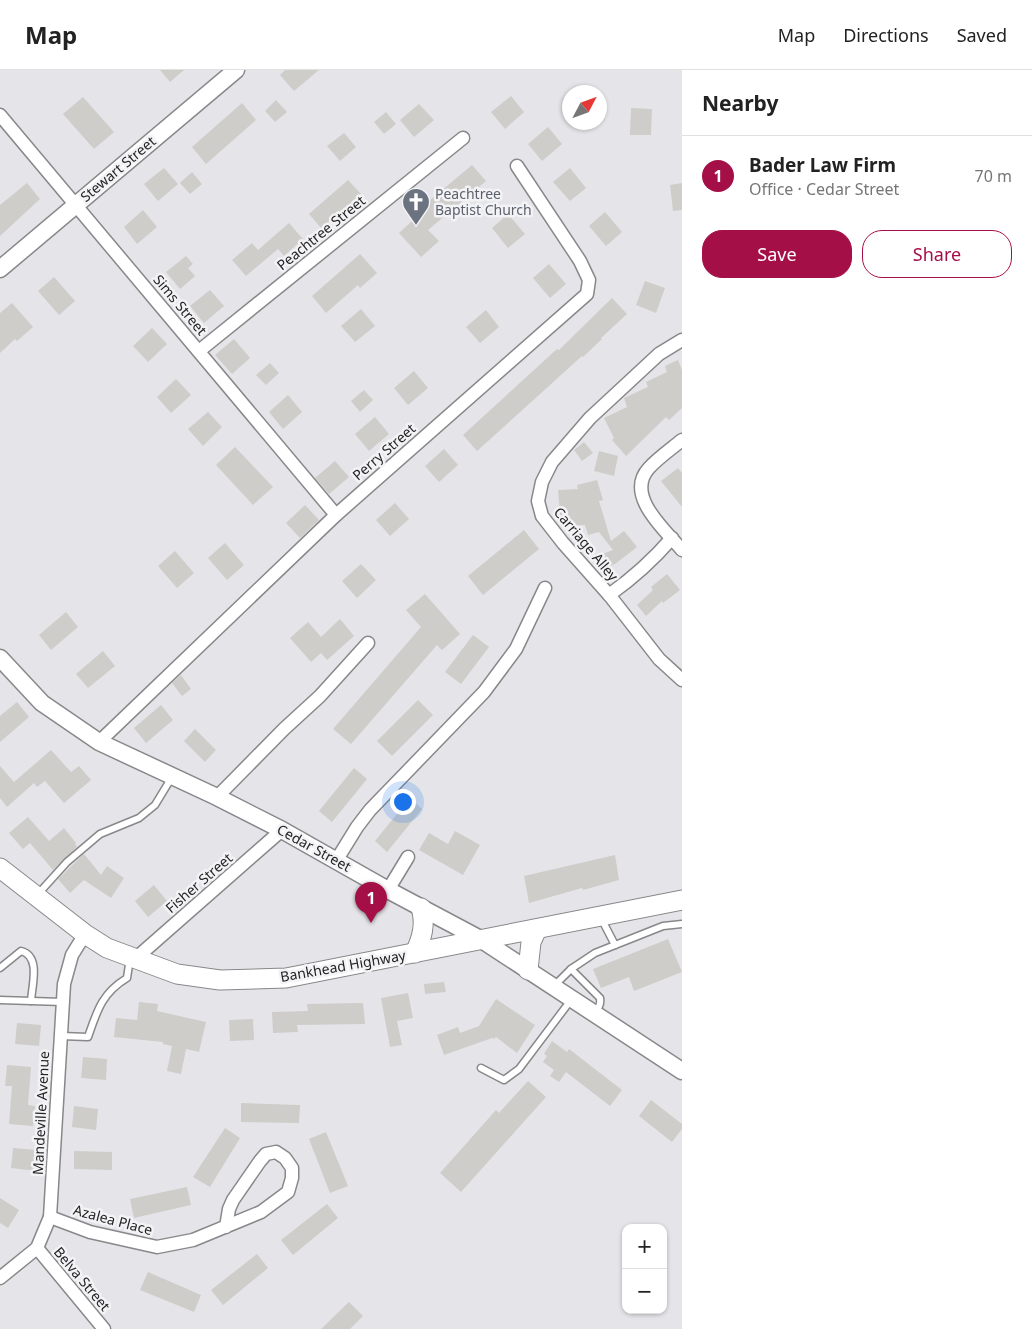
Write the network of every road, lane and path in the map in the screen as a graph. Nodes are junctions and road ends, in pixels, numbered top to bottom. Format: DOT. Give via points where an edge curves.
graph roads {
  1 [pos="236,70"];
  2 [pos="0,115"];
  3 [pos="463,138"];
  4 [pos="517,166"];
  5 [pos="76,204"];
  6 [pos="0,269"];
  7 [pos="682,340"];
  8 [pos="199,351"];
  9 [pos="682,440"];
  10 [pos="336,515"];
  11 [pos="672,538"];
  12 [pos="682,550"];
  13 [pos="545,588"];
  14 [pos="609,595"];
  15 [pos="368,643"];
  16 [pos="0,658"];
  17 [pos="682,680"];
  18 [pos="99,742"];
  19 [pos="172,776"];
  20 [pos="217,796"];
  21 [pos="282,830"];
  22 [pos="408,857"];
  23 [pos="336,861"];
  24 [pos="0,868"];
  25 [pos="388,890"];
  26 [pos="36,897"];
  27 [pos="682,900"];
  28 [pos="422,908"];
  29 [pos="601,916"];
  30 [pos="682,924"];
  31 [pos="537,929"];
  32 [pos="85,934"];
  33 [pos="482,940"];
  34 [pos="615,945"];
  35 [pos="415,953"];
  36 [pos="133,958"];
  37 [pos="0,968"];
  38 [pos="571,969"];
  39 [pos="528,970"];
  40 [pos="553,987"];
  41 [pos="571,999"];
  42 [pos="0,1000"];
  43 [pos="31,1001"];
  44 [pos="63,1002"];
  45 [pos="592,1012"];
  46 [pos="61,1036"];
  47 [pos="481,1068"];
  48 [pos="682,1071"];
  49 [pos="50,1217"];
  50 [pos="226,1227"];
  51 [pos="36,1248"];
  52 [pos="0,1278"];
  53 [pos="104,1329"];
  1 -- 5 [label="street, Stewart Street"];
  2 -- 5 [label="street, Sims Street"];
  3 -- 8 [label="street, Peachtree Street"];
  4 -- 10 [label="street, Perry Street" via="580,261 590,280 587,294"];
  5 -- 6 [label="street, Stewart Street"];
  5 -- 8 [label="street, Sims Street"];
  7 -- 14 [label="street, Carriage Alley" via="659,354 590,418 552,462 542,482 538,501 542,516"];
  8 -- 10 [label="street, Sims Street"];
  9 -- 11 [label="street" via="648,469 640,483 642,498 652,516"];
  10 -- 18 [label="street, Perry Street"];
  11 -- 12 [label="street"];
  11 -- 14 [label="street" via="642,570"];
  13 -- 23 [label="street" via="516,649 484,692 370,810"];
  14 -- 17 [label="street, Carriage Alley" via="659,659"];
  15 -- 20 [label="street" via="320,696"];
  16 -- 18 [label="street, Cedar Street" via="42,703"];
  18 -- 19 [label="street, Cedar Street"];
  19 -- 20 [label="street, Cedar Street"];
  19 -- 26 [label="lane" via="156,805 139,818 100,834 66,862"];
  20 -- 21 [label="street, Cedar Street"];
  21 -- 23 [label="street, Cedar Street"];
  21 -- 36 [label="street, Fisher Street"];
  22 -- 25 [label="street"];
  23 -- 25 [label="street, Cedar Street"];
  24 -- 26 [label="main road, Bankhead Highway"];
  25 -- 28 [label="street, Cedar Street"];
  26 -- 32 [label="main road, Bankhead Highway"];
  27 -- 29 [label="main road, Bankhead Highway"];
  28 -- 33 [label="street, Cedar Street"];
  28 -- 35 [label="main road" via="422,937"];
  29 -- 31 [label="main road, Bankhead Highway"];
  29 -- 34 [label="lane"];
  30 -- 34 [label="lane" via="663,926"];
  31 -- 33 [label="main road, Bankhead Highway"];
  31 -- 39 [label="main road" via="531,942"];
  32 -- 36 [label="main road, Bankhead Highway" via="106,948"];
  32 -- 44 [label="street, Mandeville Avenue" via="72,955"];
  33 -- 35 [label="main road, Bankhead Highway"];
  33 -- 39 [label="street, Cedar Street"];
  34 -- 38 [label="lane" via="595,953"];
  35 -- 36 [label="main road, Bankhead Highway" via="286,978 220,980 177,974"];
  36 -- 46 [label="lane" via="127,978 106,995 88,1037"];
  37 -- 43 [label="lane" via="21,951 31,957 34,964"];
  38 -- 40 [label="lane"];
  38 -- 45 [label="lane" via="600,998 601,1003"];
  39 -- 40 [label="street, Cedar Street"];
  40 -- 41 [label="street, Cedar Street"];
  41 -- 45 [label="street, Cedar Street"];
  41 -- 47 [label="lane" via="519,1069 504,1080"];
  42 -- 43 [label="lane"];
  43 -- 44 [label="lane"];
  44 -- 46 [label="street, Mandeville Avenue"];
  45 -- 48 [label="street, Cedar Street"];
  46 -- 49 [label="street, Mandeville Avenue"];
  49 -- 50 [label="street, Azalea Place" via="90,1232 157,1247 193,1240"];
  49 -- 51 [label="street, Mandeville Avenue"];
  50 -- 50 [label="street, Azalea Place" via="261,1212 288,1192 292,1168 285,1158 276,1152 266,1154 260,1161 233,1200"];
  51 -- 52 [label="street, Mandeville Avenue"];
  51 -- 53 [label="street, Belva Street"];
}
